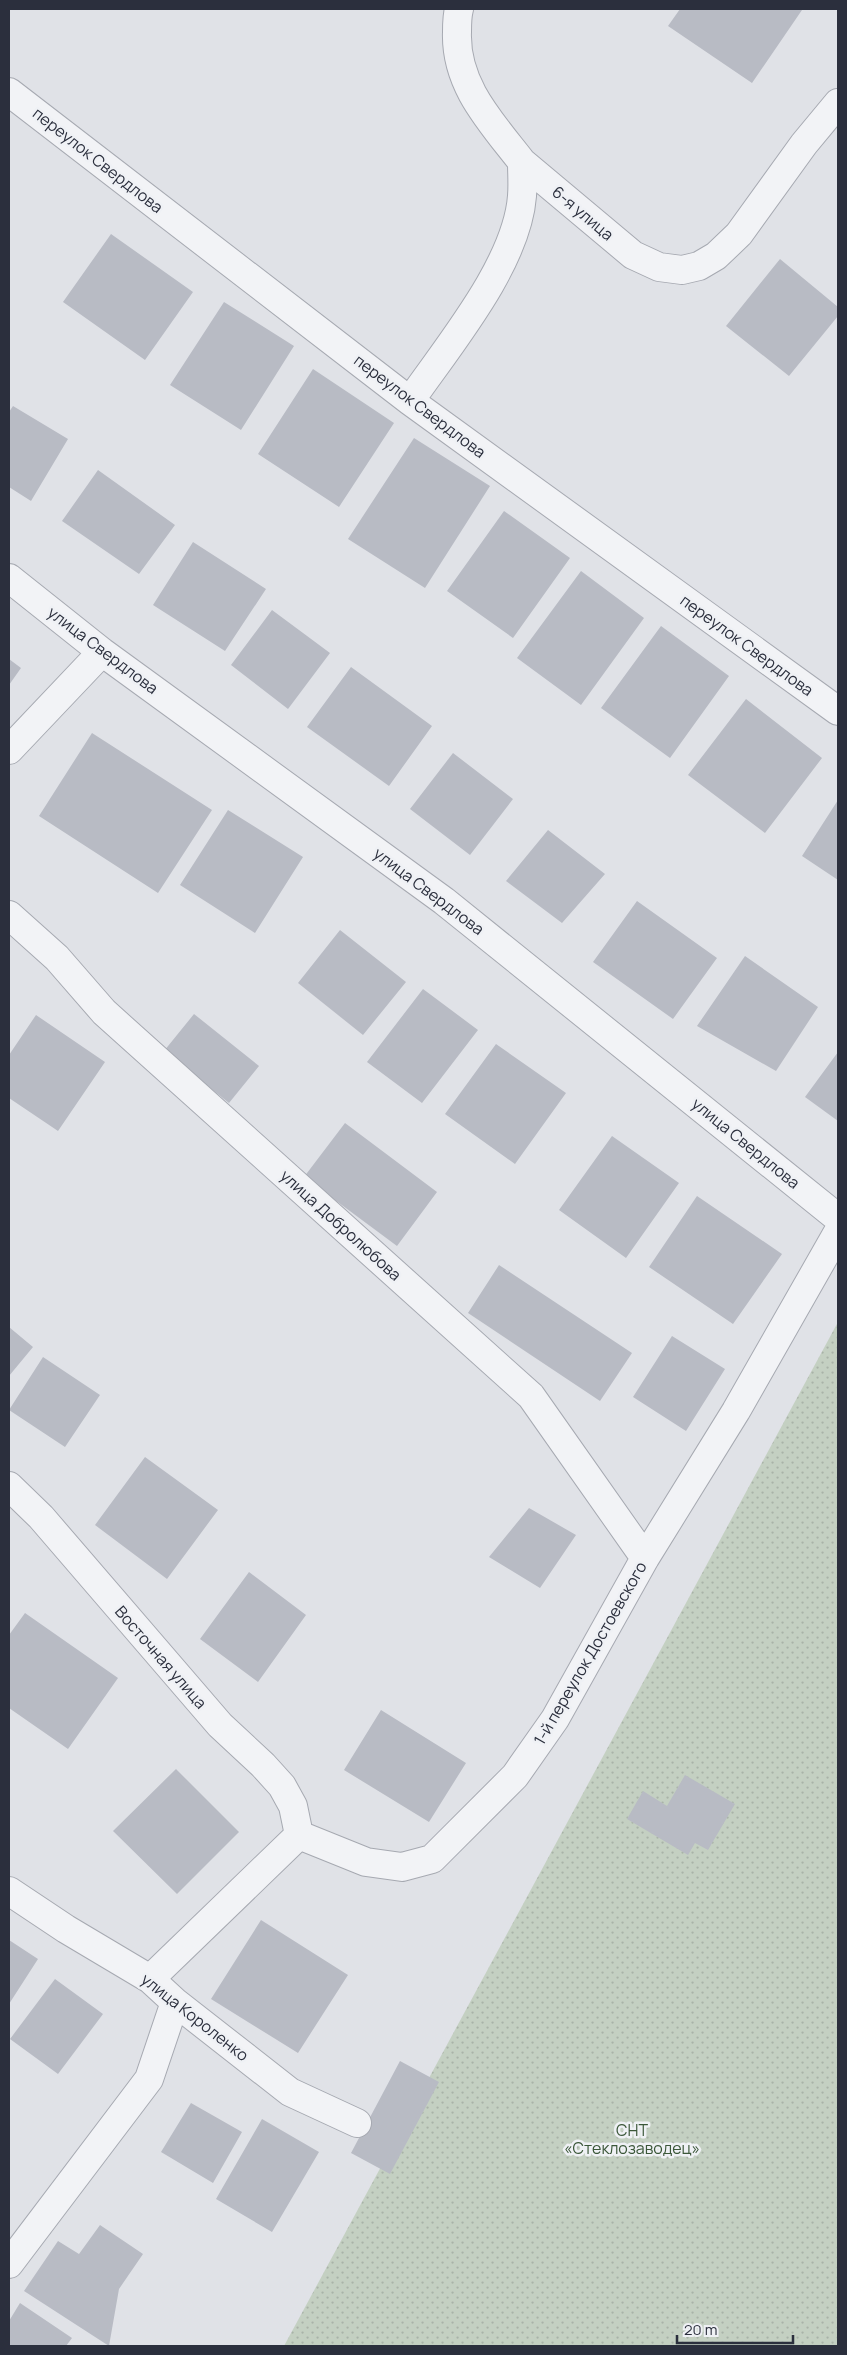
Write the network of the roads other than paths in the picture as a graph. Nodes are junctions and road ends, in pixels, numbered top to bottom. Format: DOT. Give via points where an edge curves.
graph roads {
  1 [pos="459,9"];
  2 [pos="9,92"];
  3 [pos="838,103"];
  4 [pos="522,162"];
  5 [pos="410,401"];
  6 [pos="9,578"];
  7 [pos="102,652"];
  8 [pos="838,711"];
  9 [pos="9,750"];
  10 [pos="9,915"];
  11 [pos="838,1218"];
  12 [pos="838,1232"];
  13 [pos="9,1486"];
  14 [pos="645,1558"];
  15 [pos="300,1834"];
  16 [pos="9,1891"];
  17 [pos="150,1979"];
  18 [pos="175,2002"];
  19 [pos="357,2123"];
  20 [pos="9,2264"];
  1 -- 4 [label="street, 6-я улица" via="457,44 462,73 476,101"];
  2 -- 5 [label="street, переулок Свердлова"];
  3 -- 4 [label="street, 6-я улица" via="739,234 716,256 700,266 682,270 659,267 633,255"];
  4 -- 5 [label="street" via="522,197 516,226 502,261 475,307"];
  5 -- 8 [label="street, переулок Свердлова"];
  6 -- 7 [label="street, улица Свердлова"];
  7 -- 9 [label="street"];
  7 -- 11 [label="street, улица Свердлова" via="444,900"];
  10 -- 14 [label="street, улица Добролюбова" via="57,958 104,1012 531,1396"];
  12 -- 14 [label="street, 1-й переулок Достоевского" via="736,1411"];
  13 -- 15 [label="street, Восточная улица" via="41,1517 220,1725 282,1786 293,1806"];
  14 -- 15 [label="street, 1-й переулок Достоевского" via="555,1719 516,1776 432,1859 402,1867 366,1862"];
  15 -- 17 [label="street"];
  16 -- 17 [label="street, улица Короленко"];
  17 -- 18 [label="street, улица Короленко"];
  18 -- 19 [label="street, улица Короленко" via="290,2092"];
  18 -- 20 [label="street" via="148,2079"];
}
